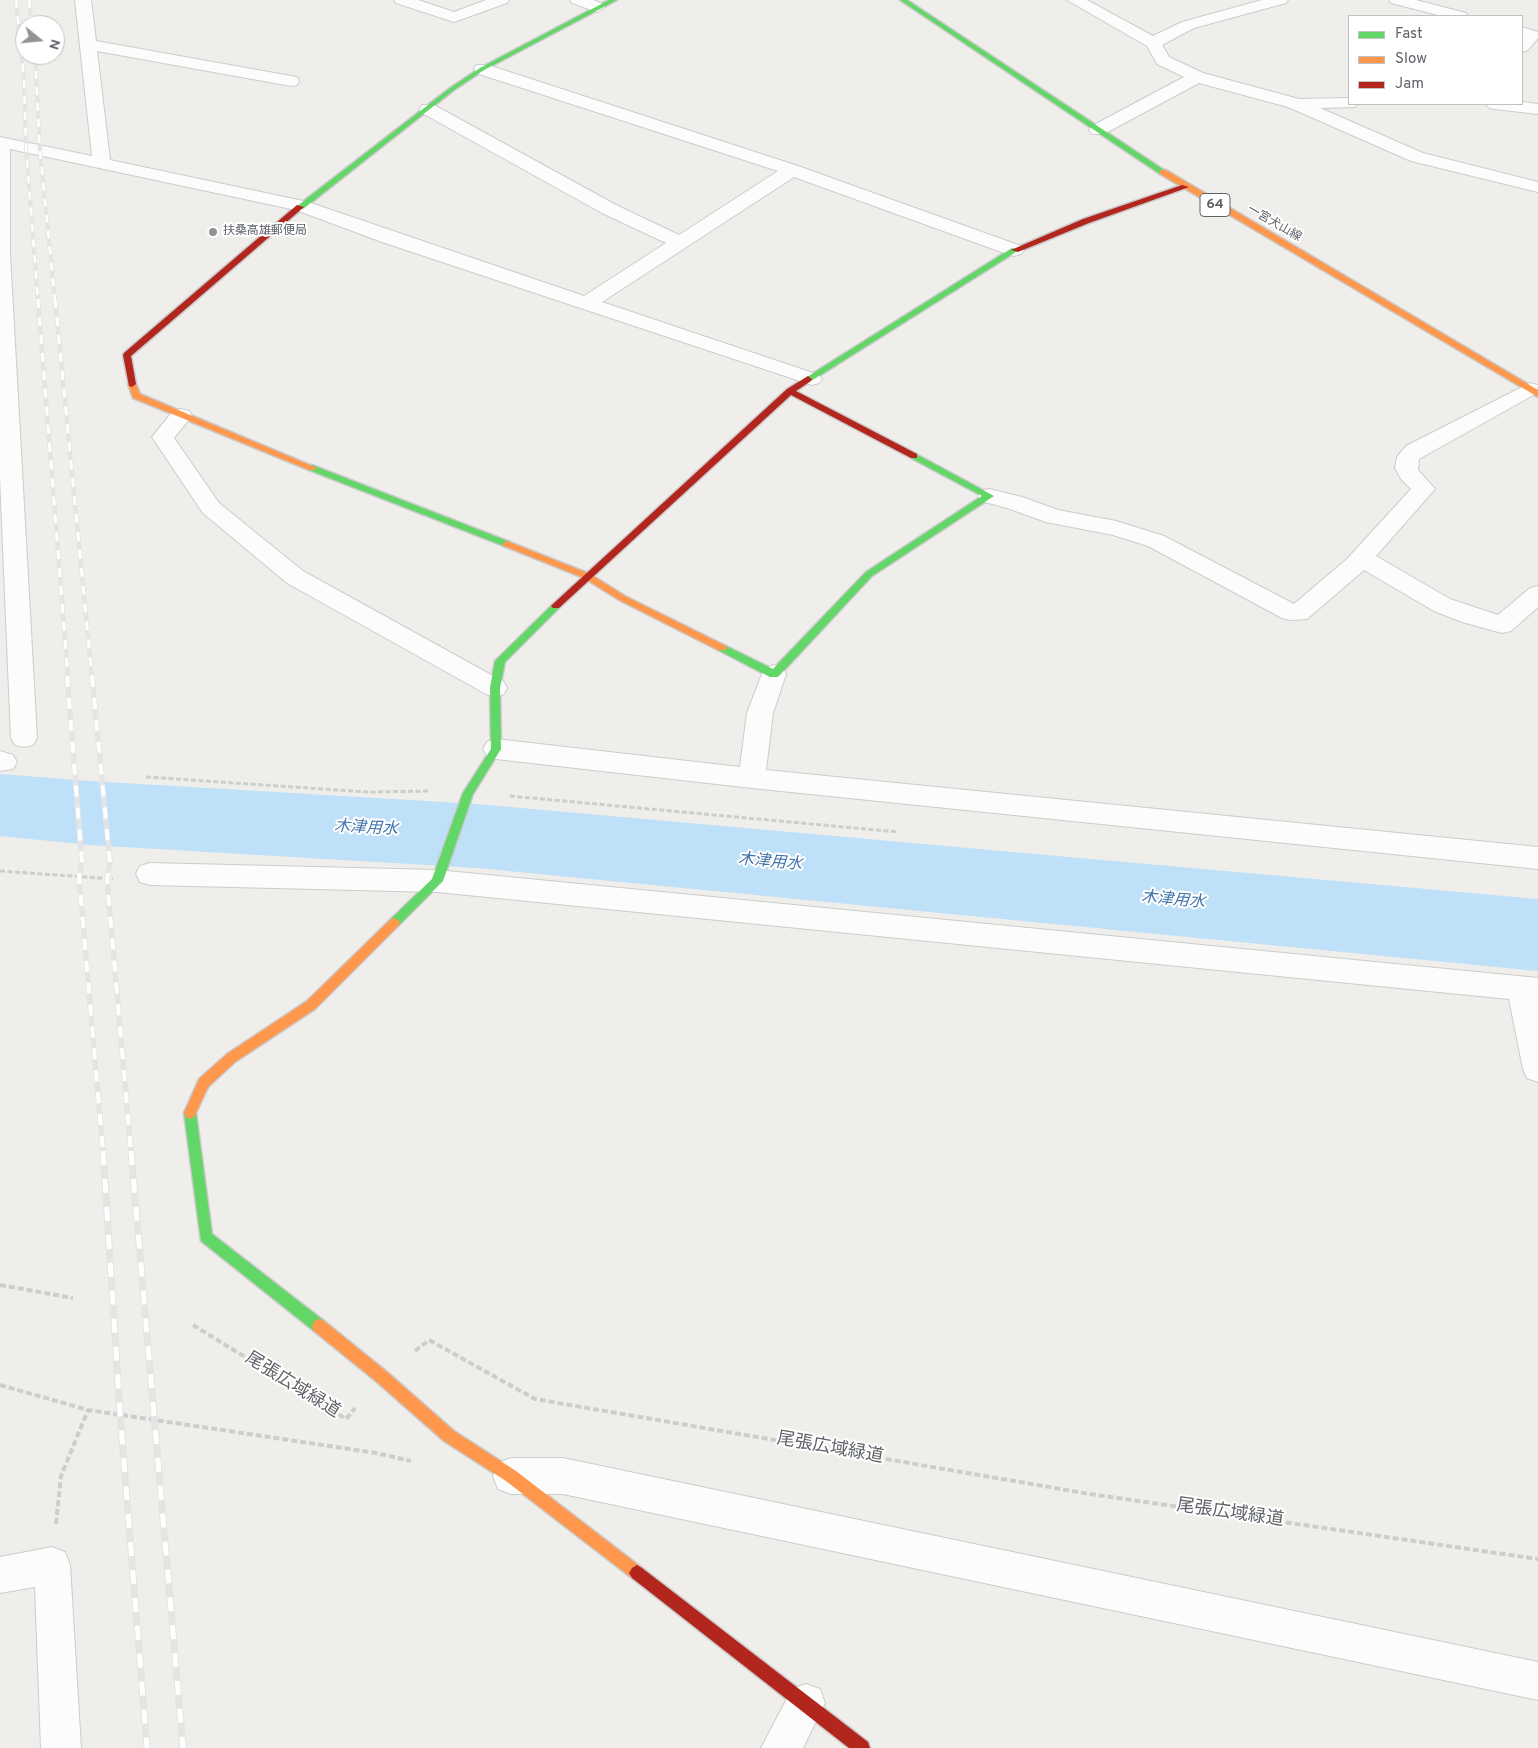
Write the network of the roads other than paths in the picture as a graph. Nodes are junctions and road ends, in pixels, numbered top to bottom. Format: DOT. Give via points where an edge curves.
graph roads {
  1 [pos="83,0"];
  2 [pos="402,0"];
  3 [pos="501,0"];
  4 [pos="578,0"];
  5 [pos="614,0"];
  6 [pos="903,0"];
  7 [pos="1075,0"];
  8 [pos="1280,0"];
  9 [pos="1398,0"];
  10 [pos="1256,2"];
  11 [pos="597,7"];
  12 [pos="1456,15"];
  13 [pos="1523,32"];
  14 [pos="1153,43"];
  15 [pos="88,44"];
  16 [pos="1523,46"];
  17 [pos="482,69"];
  18 [pos="1197,77"];
  19 [pos="291,81"];
  20 [pos="1294,103"];
  21 [pos="1348,103"];
  22 [pos="1504,105"];
  23 [pos="428,109"];
  24 [pos="1538,109"];
  25 [pos="1098,130"];
  26 [pos="0,142"];
  27 [pos="102,164"];
  28 [pos="792,170"];
  29 [pos="1538,187"];
  30 [pos="1185,188"];
  31 [pos="1,204"];
  32 [pos="301,206"];
  33 [pos="679,242"];
  34 [pos="1014,250"];
  35 [pos="0,254"];
  36 [pos="587,303"];
  37 [pos="812,379"];
  38 [pos="790,391"];
  39 [pos="1534,392"];
  40 [pos="181,416"];
  41 [pos="5,452"];
  42 [pos="989,496"];
  43 [pos="1361,558"];
  44 [pos="587,576"];
  45 [pos="1538,594"];
  46 [pos="774,674"];
  47 [pos="495,688"];
  48 [pos="24,738"];
  49 [pos="496,749"];
  50 [pos="752,778"];
  51 [pos="1538,858"];
  52 [pos="150,874"];
  53 [pos="437,881"];
  54 [pos="1530,990"];
  55 [pos="1538,1069"];
  56 [pos="511,1476"];
  57 [pos="0,1575"];
  58 [pos="1538,1681"];
  59 [pos="806,1703"];
  60 [pos="61,1748"];
  61 [pos="781,1748"];
  62 [pos="862,1748"];
  1 -- 15 [label="street"];
  2 -- 3 [label="street" via="454,17"];
  4 -- 11 [label="street"];
  5 -- 11 [label="street"];
  6 -- 25 [label="street, 一宮犬山線 / 64"];
  7 -- 14 [label="street"];
  8 -- 10 [label="street"];
  9 -- 12 [label="street"];
  10 -- 14 [label="street" via="1188,25"];
  11 -- 17 [label="street"];
  13 -- 16 [label="street" via="1532,35"];
  14 -- 18 [label="street" via="1163,60"];
  15 -- 19 [label="street"];
  15 -- 27 [label="street"];
  17 -- 23 [label="street"];
  17 -- 28 [label="street"];
  18 -- 20 [label="street"];
  18 -- 25 [label="street"];
  20 -- 21 [label="street"];
  20 -- 29 [label="street" via="1417,157"];
  22 -- 24 [label="street"];
  23 -- 32 [label="street"];
  23 -- 33 [label="street" via="609,209"];
  25 -- 30 [label="street, 一宮犬山線 / 64"];
  26 -- 27 [label="street"];
  26 -- 31 [label="street"];
  27 -- 32 [label="street"];
  28 -- 33 [label="street"];
  28 -- 34 [label="street"];
  30 -- 34 [label="street" via="1086,220"];
  30 -- 39 [label="street, 一宮犬山線 / 64"];
  31 -- 35 [label="street"];
  32 -- 36 [label="street"];
  32 -- 40 [label="street" via="127,354 136,396"];
  33 -- 36 [label="street"];
  34 -- 37 [label="street"];
  35 -- 41 [label="street"];
  36 -- 37 [label="street"];
  37 -- 38 [label="street"];
  38 -- 42 [label="street"];
  38 -- 44 [label="street"];
  39 -- 43 [label="street" via="1414,451 1408,457 1406,468 1424,489"];
  40 -- 44 [label="street"];
  40 -- 47 [label="street" via="163,437 211,508 295,577"];
  41 -- 48 [label="street"];
  42 -- 43 [label="street" via="1054,517 1116,528 1156,541 1290,612 1299,613"];
  42 -- 46 [label="street" via="870,574"];
  43 -- 45 [label="street" via="1442,605 1502,625"];
  44 -- 46 [label="street" via="622,598"];
  44 -- 47 [label="street" via="500,661"];
  46 -- 50 [label="street" via="760,713"];
  47 -- 49 [label="street"];
  49 -- 50 [label="street"];
  49 -- 53 [label="street" via="468,792"];
  50 -- 51 [label="street"];
  52 -- 53 [label="street"];
  53 -- 54 [label="street"];
  53 -- 56 [label="street" via="311,1005 231,1058 203,1083 190,1110 206,1237 382,1377 449,1436"];
  54 -- 55 [label="street"];
  56 -- 58 [label="street" via="563,1476"];
  56 -- 59 [label="street"];
  57 -- 60 [label="street" via="52,1565"];
  59 -- 61 [label="street"];
  59 -- 62 [label="street"];
}
